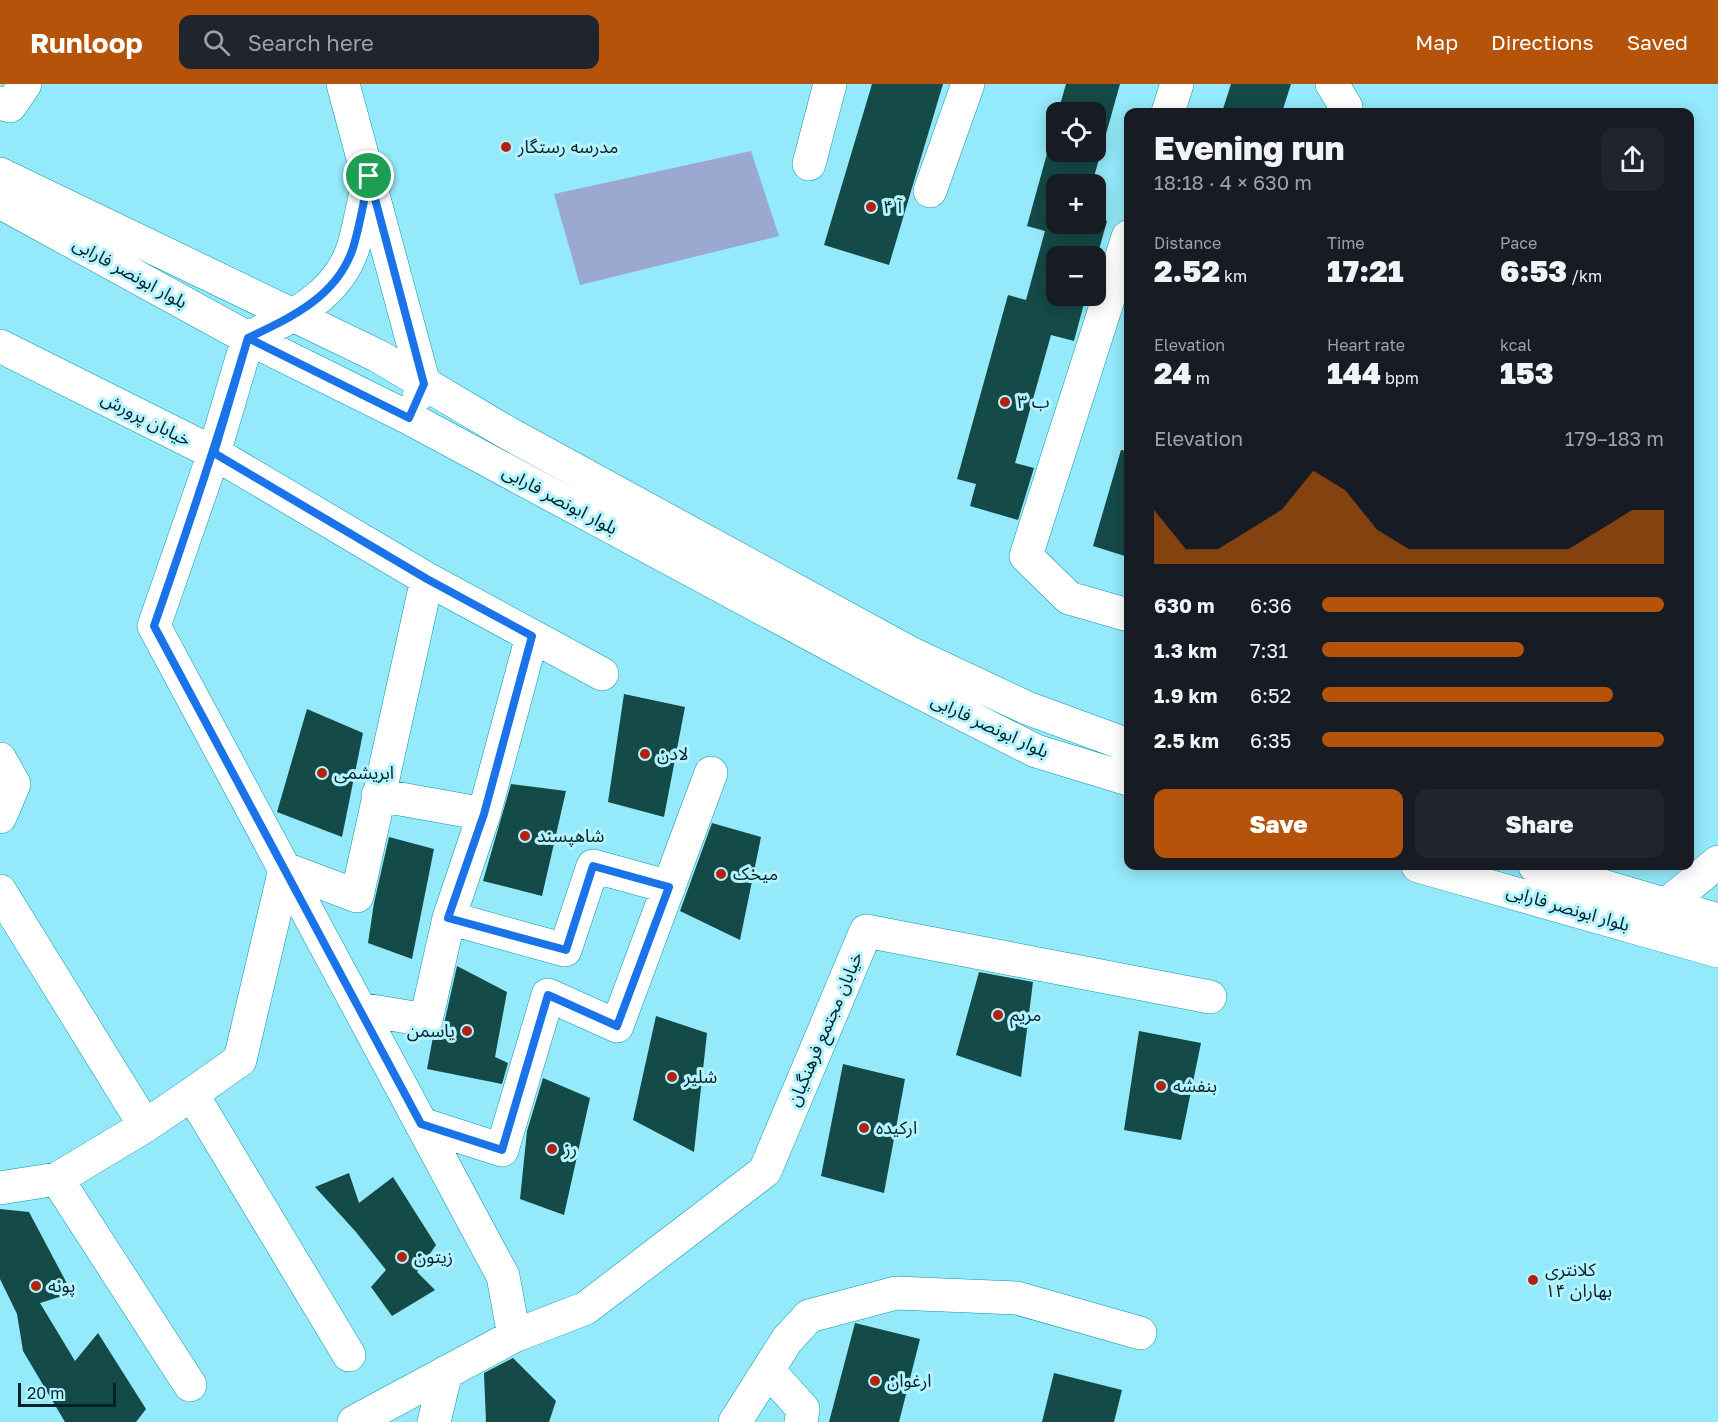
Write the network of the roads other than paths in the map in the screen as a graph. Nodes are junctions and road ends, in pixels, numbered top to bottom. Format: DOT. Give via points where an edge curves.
graph roads {
  1 [pos="343,84"];
  2 [pos="830,84"];
  3 [pos="968,84"];
  4 [pos="1177,84"];
  5 [pos="1332,84"];
  6 [pos="1169,108"];
  7 [pos="1346,108"];
  8 [pos="809,164"];
  9 [pos="0,174"];
  10 [pos="369,176"];
  11 [pos="930,191"];
  12 [pos="0,202"];
  13 [pos="1124,250"];
  14 [pos="295,315"];
  15 [pos="248,338"];
  16 [pos="0,346"];
  17 [pos="424,384"];
  18 [pos="409,418"];
  19 [pos="214,453"];
  20 [pos="427,579"];
  21 [pos="1124,614"];
  22 [pos="532,636"];
  23 [pos="602,674"];
  24 [pos="1124,744"];
  25 [pos="0,759"];
  26 [pos="711,773"];
  27 [pos="1124,778"];
  28 [pos="378,795"];
  29 [pos="484,814"];
  30 [pos="0,816"];
  31 [pos="1718,862"];
  32 [pos="285,869"];
  33 [pos="1436,870"];
  34 [pos="1545,870"];
  35 [pos="669,887"];
  36 [pos="0,891"];
  37 [pos="448,918"];
  38 [pos="1663,919"];
  39 [pos="1718,920"];
  40 [pos="1718,951"];
  41 [pos="1210,997"];
  42 [pos="360,1009"];
  43 [pos="192,1094"];
  44 [pos="421,1124"];
  45 [pos="146,1126"];
  46 [pos="57,1179"];
  47 [pos="0,1188"];
  48 [pos="1140,1333"];
  49 [pos="514,1336"];
  50 [pos="349,1355"];
  51 [pos="768,1370"];
  52 [pos="446,1372"];
  53 [pos="190,1384"];
  54 [pos="354,1422"];
  55 [pos="434,1422"];
  56 [pos="735,1422"];
  57 [pos="801,1422"];
  1 -- 10 [label="street"];
  2 -- 8 [label="street"];
  3 -- 11 [label="street"];
  4 -- 6 [label="street"];
  5 -- 7 [label="street"];
  9 -- 14 [label="street, بلوار ابونصر فارابی"];
  10 -- 14 [label="street" via="352,250 335,281"];
  10 -- 17 [label="street"];
  12 -- 15 [label="street, بلوار ابونصر فارابی"];
  13 -- 21 [label="street" via="1026,556 1070,598"];
  14 -- 15 [label="street"];
  14 -- 17 [label="street, بلوار ابونصر فارابی"];
  15 -- 18 [label="street, بلوار ابونصر فارابی"];
  15 -- 19 [label="street"];
  16 -- 19 [label="street, خیابان پرورش"];
  17 -- 18 [label="street"];
  17 -- 24 [label="street, بلوار ابونصر فارابی" via="910,652 1027,708"];
  18 -- 27 [label="street, بلوار ابونصر فارابی" via="1015,741"];
  19 -- 20 [label="street, خیابان پرورش"];
  19 -- 32 [label="street" via="154,626"];
  20 -- 22 [label="street, خیابان پرورش"];
  20 -- 28 [label="street"];
  22 -- 23 [label="street, خیابان پرورش"];
  22 -- 29 [label="street"];
  25 -- 30 [label="street" via="14,784"];
  26 -- 35 [label="street"];
  28 -- 29 [label="street"];
  28 -- 32 [label="street" via="357,896"];
  29 -- 37 [label="street"];
  31 -- 38 [label="street"];
  32 -- 42 [label="street"];
  32 -- 43 [label="street" via="240,1060"];
  33 -- 38 [label="street, بلوار ابونصر فارابی"];
  34 -- 38 [label="street, بلوار ابونصر فارابی"];
  35 -- 37 [label="street" via="593,866 566,950"];
  35 -- 44 [label="street" via="617,1026 548,995 502,1150"];
  36 -- 45 [label="street"];
  37 -- 42 [label="street" via="426,1020"];
  38 -- 39 [label="street, بلوار ابونصر فارابی"];
  38 -- 40 [label="street, بلوار ابونصر فارابی"];
  41 -- 49 [label="street, خیابان مجتمع فرهنگیان" via="866,931 765,1171 586,1308"];
  42 -- 44 [label="street"];
  43 -- 45 [label="street"];
  43 -- 50 [label="street"];
  44 -- 49 [label="street" via="503,1276"];
  45 -- 46 [label="street"];
  46 -- 47 [label="street"];
  46 -- 53 [label="street"];
  48 -- 51 [label="street" via="1017,1298 896,1293 809,1317 787,1340"];
  49 -- 52 [label="street, خیابان مجتمع فرهنگیان"];
  51 -- 56 [label="street"];
  51 -- 57 [label="street" via="803,1408"];
  52 -- 54 [label="street, خیابان مجتمع فرهنگیان"];
  52 -- 55 [label="street"];
}
